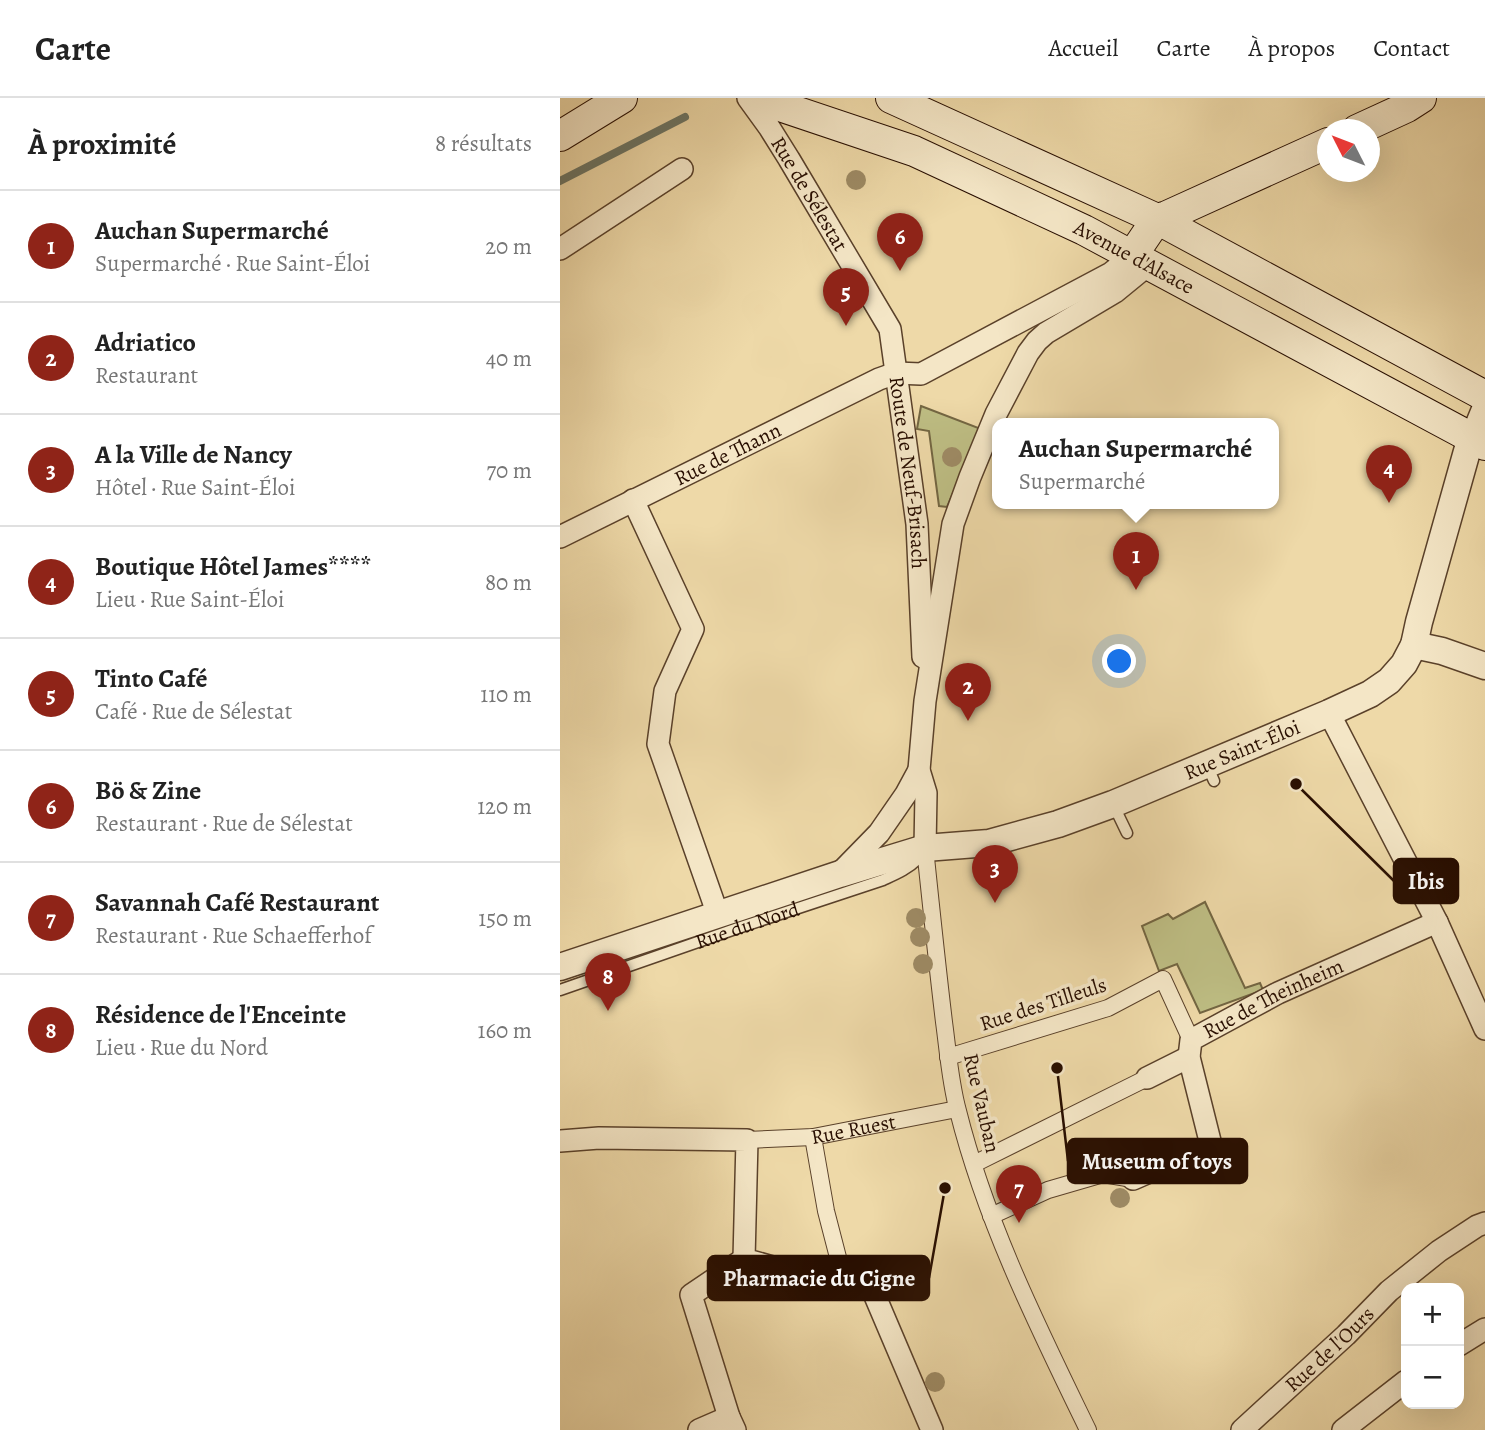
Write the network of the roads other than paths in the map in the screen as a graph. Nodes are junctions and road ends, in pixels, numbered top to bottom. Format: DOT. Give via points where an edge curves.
graph roads {
  1 [pos="622,98"];
  2 [pos="748,98"];
  3 [pos="756,98"];
  4 [pos="891,98"];
  5 [pos="1410,101"];
  6 [pos="782,111"];
  7 [pos="1377,119"];
  8 [pos="560,136"];
  9 [pos="1317,148"];
  10 [pos="682,169"];
  11 [pos="1171,219"];
  12 [pos="560,249"];
  13 [pos="1140,260"];
  14 [pos="896,373"];
  15 [pos="1450,377"];
  16 [pos="1485,383"];
  17 [pos="1485,396"];
  18 [pos="1485,403"];
  19 [pos="994,418"];
  20 [pos="992,424"];
  21 [pos="1478,441"];
  22 [pos="633,500"];
  23 [pos="560,537"];
  24 [pos="1414,645"];
  25 [pos="1485,666"];
  26 [pos="925,701"];
  27 [pos="1329,713"];
  28 [pos="919,770"];
  29 [pos="906,794"];
  30 [pos="1113,804"];
  31 [pos="1127,833"];
  32 [pos="925,848"];
  33 [pos="840,874"];
  34 [pos="718,915"];
  35 [pos="1437,922"];
  36 [pos="560,967"];
  37 [pos="560,990"];
  38 [pos="1485,1029"];
  39 [pos="1190,1048"];
  40 [pos="948,1057"];
  41 [pos="1147,1078"];
  42 [pos="957,1109"];
  43 [pos="813,1137"];
  44 [pos="747,1140"];
  45 [pos="560,1141"];
  46 [pos="974,1164"];
  47 [pos="1132,1180"];
  48 [pos="990,1216"];
  49 [pos="1485,1223"];
  50 [pos="744,1259"];
  51 [pos="841,1269"];
  52 [pos="1485,1329"];
  53 [pos="1464,1342"];
  54 [pos="1401,1385"];
  55 [pos="732,1423"];
  56 [pos="699,1430"];
  57 [pos="932,1430"];
  58 [pos="1087,1430"];
  59 [pos="1242,1430"];
  60 [pos="1343,1430"];
  1 -- 8 [label="main road"];
  2 -- 6 [label="street, Rue de Sélestat"];
  3 -- 6 [label="main road, Avenue d'Alsace"];
  4 -- 11 [label="main road, Avenue d'Alsace"];
  5 -- 7 [label="main road"];
  6 -- 13 [label="main road, Avenue d'Alsace" via="914,151"];
  6 -- 14 [label="street, Rue de Sélestat" via="890,329"];
  9 -- 11 [label="main road"];
  10 -- 12 [label="street"];
  11 -- 13 [label="main road, Route de Neuf-Brisach"];
  11 -- 15 [label="main road, Avenue d'Alsace"];
  13 -- 14 [label="street, Route de Neuf-Brisach" via="921,374"];
  13 -- 19 [label="street, Route de Neuf-Brisach" via="1115,292 1037,341"];
  13 -- 21 [label="main road, Avenue d'Alsace"];
  14 -- 22 [label="street, Rue de Thann"];
  14 -- 26 [label="street, Route de Neuf-Brisach" via="918,524"];
  15 -- 16 [label="street, Avenue d'Alsace"];
  15 -- 17 [label="main road, Avenue d'Alsace"];
  18 -- 21 [label="street"];
  20 -- 26 [label="street, Route de Neuf-Brisach" via="953,524"];
  21 -- 24 [label="street, Rue Saint-Éloi"];
  22 -- 23 [label="street, Rue de Thann"];
  22 -- 34 [label="street" via="693,629 665,691 658,744"];
  24 -- 25 [label="street"];
  24 -- 27 [label="street, Rue Saint-Éloi" via="1389,681"];
  26 -- 28 [label="street, Route de Neuf-Brisach"];
  27 -- 30 [label="street, Rue Saint-Éloi" via="1210,773"];
  27 -- 35 [label="street"];
  28 -- 29 [label="street, Route de Neuf-Brisach"];
  28 -- 32 [label="street, Route de Neuf-Brisach" via="926,793"];
  29 -- 32 [label="street"];
  29 -- 33 [label="street, Route de Neuf-Brisach" via="880,833"];
  30 -- 31 [label="lane"];
  30 -- 32 [label="street, Rue Saint-Éloi" via="989,843"];
  32 -- 33 [label="street, Rue Saint-Éloi"];
  32 -- 37 [label="lane, Rue du Nord" via="912,865 884,880"];
  32 -- 40 [label="street, Rue Vauban"];
  33 -- 34 [label="street, Rue du Nord"];
  34 -- 36 [label="street, Rue du Nord"];
  35 -- 38 [label="street"];
  35 -- 39 [label="street, Rue de Theinheim" via="1278,993"];
  39 -- 40 [label="street, Rue des Tilleuls" via="1163,979 1108,1008"];
  39 -- 41 [label="street, Rue de Theinheim"];
  39 -- 47 [label="street" via="1211,1145"];
  40 -- 42 [label="street, Rue Vauban"];
  41 -- 46 [label="street, Rue de Theinheim"];
  42 -- 43 [label="street, Rue Ruest"];
  42 -- 46 [label="street, Rue Vauban"];
  43 -- 44 [label="street, Rue Ruest"];
  43 -- 51 [label="street"];
  44 -- 45 [label="street, Rue Ruest"];
  44 -- 50 [label="street"];
  46 -- 48 [label="street, Rue Vauban"];
  47 -- 48 [label="street" via="1103,1174 1048,1190"];
  48 -- 58 [label="street, Rue Vauban"];
  49 -- 59 [label="street, Rue de l'Ours" via="1439,1251 1389,1292"];
  50 -- 51 [label="street" via="797,1274"];
  50 -- 55 [label="street" via="691,1295"];
  51 -- 57 [label="street" via="872,1289"];
  52 -- 53 [label="street"];
  54 -- 60 [label="street"];
  55 -- 56 [label="street"];
}
